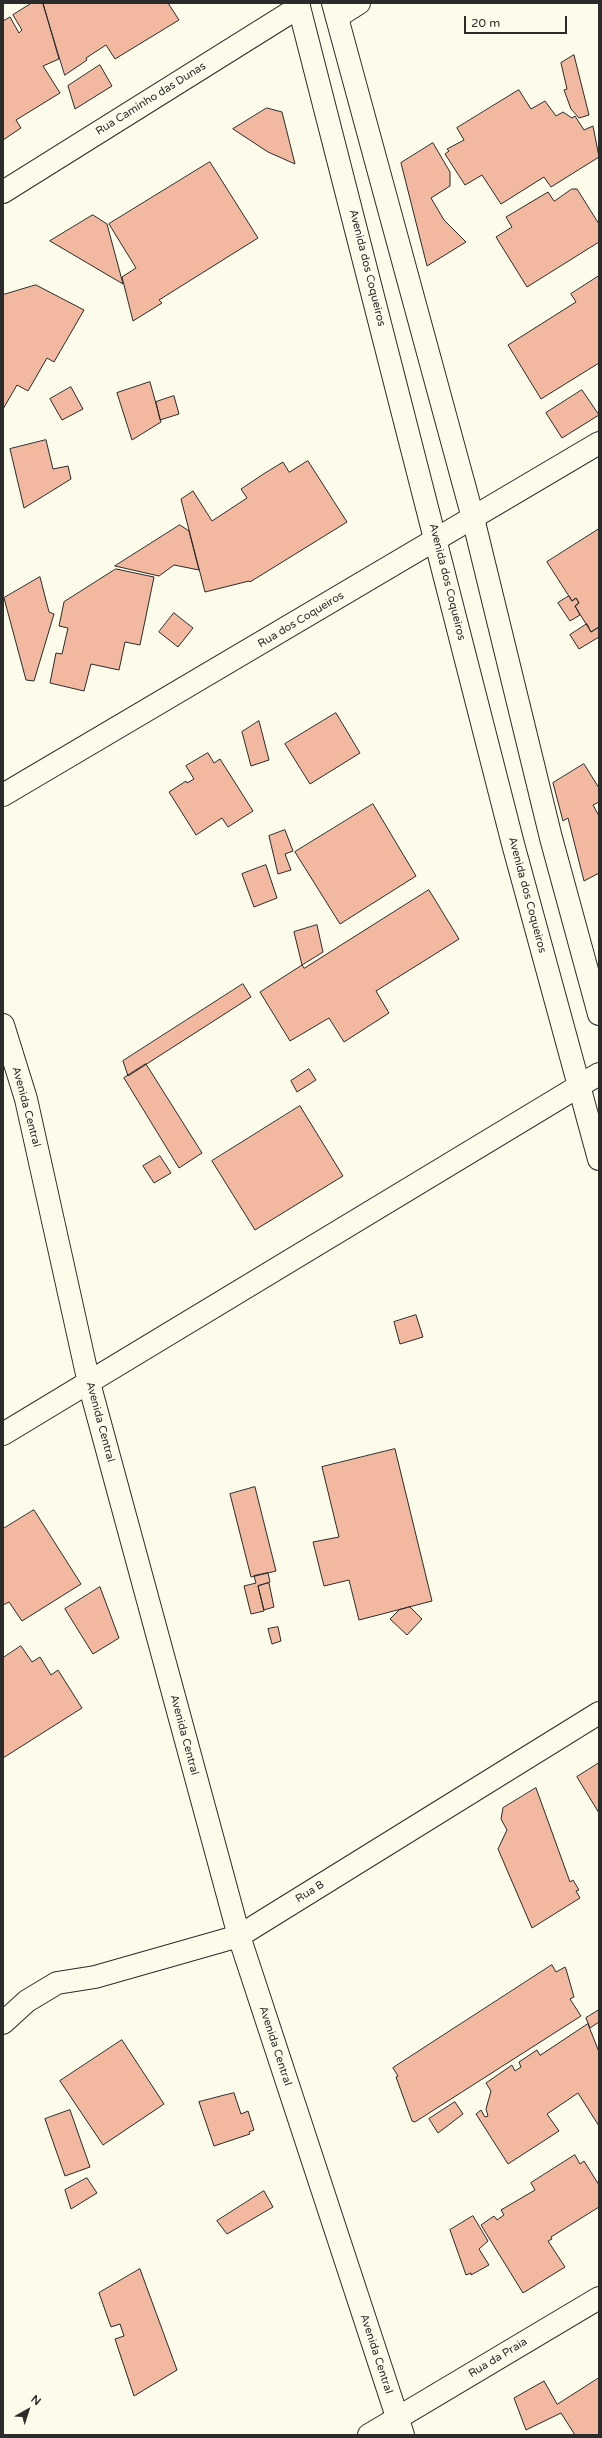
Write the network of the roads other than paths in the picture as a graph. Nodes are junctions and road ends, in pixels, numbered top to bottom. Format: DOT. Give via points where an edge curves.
graph roads {
  1 [pos="359,3"];
  2 [pos="299,5"];
  3 [pos="335,10"];
  4 [pos="3,192"];
  5 [pos="599,443"];
  6 [pos="473,518"];
  7 [pos="437,540"];
  8 [pos="3,795"];
  9 [pos="599,1014"];
  10 [pos="3,1025"];
  11 [pos="599,1074"];
  12 [pos="579,1087"];
  13 [pos="599,1159"];
  14 [pos="89,1383"];
  15 [pos="3,1434"];
  16 [pos="599,1713"];
  17 [pos="239,1936"];
  18 [pos="3,2023"];
  19 [pos="599,2298"];
  20 [pos="400,2427"];
  21 [pos="369,2435"];
  1 -- 3 [label="street"];
  2 -- 4 [label="street, Rua Caminho das Dunas"];
  2 -- 7 [label="street, Avenida dos Coqueiros"];
  3 -- 6 [label="street"];
  5 -- 6 [label="street, Rua dos Coqueiros"];
  6 -- 7 [label="street, Rua dos Coqueiros"];
  6 -- 9 [label="street" via="551,838"];
  7 -- 8 [label="street, Rua dos Coqueiros"];
  7 -- 12 [label="street, Avenida dos Coqueiros" via="513,844"];
  10 -- 14 [label="street, Avenida Central" via="26,1099"];
  11 -- 12 [label="street"];
  12 -- 13 [label="street, Avenida dos Coqueiros"];
  12 -- 14 [label="street"];
  14 -- 15 [label="street"];
  14 -- 17 [label="street, Avenida Central"];
  16 -- 17 [label="street, Rua B"];
  17 -- 18 [label="street, Rua B" via="95,1977 57,1983 27,2001"];
  17 -- 20 [label="street, Avenida Central"];
  19 -- 20 [label="street, Rua da Praia"];
  20 -- 21 [label="street, Rua da Praia"];
}
